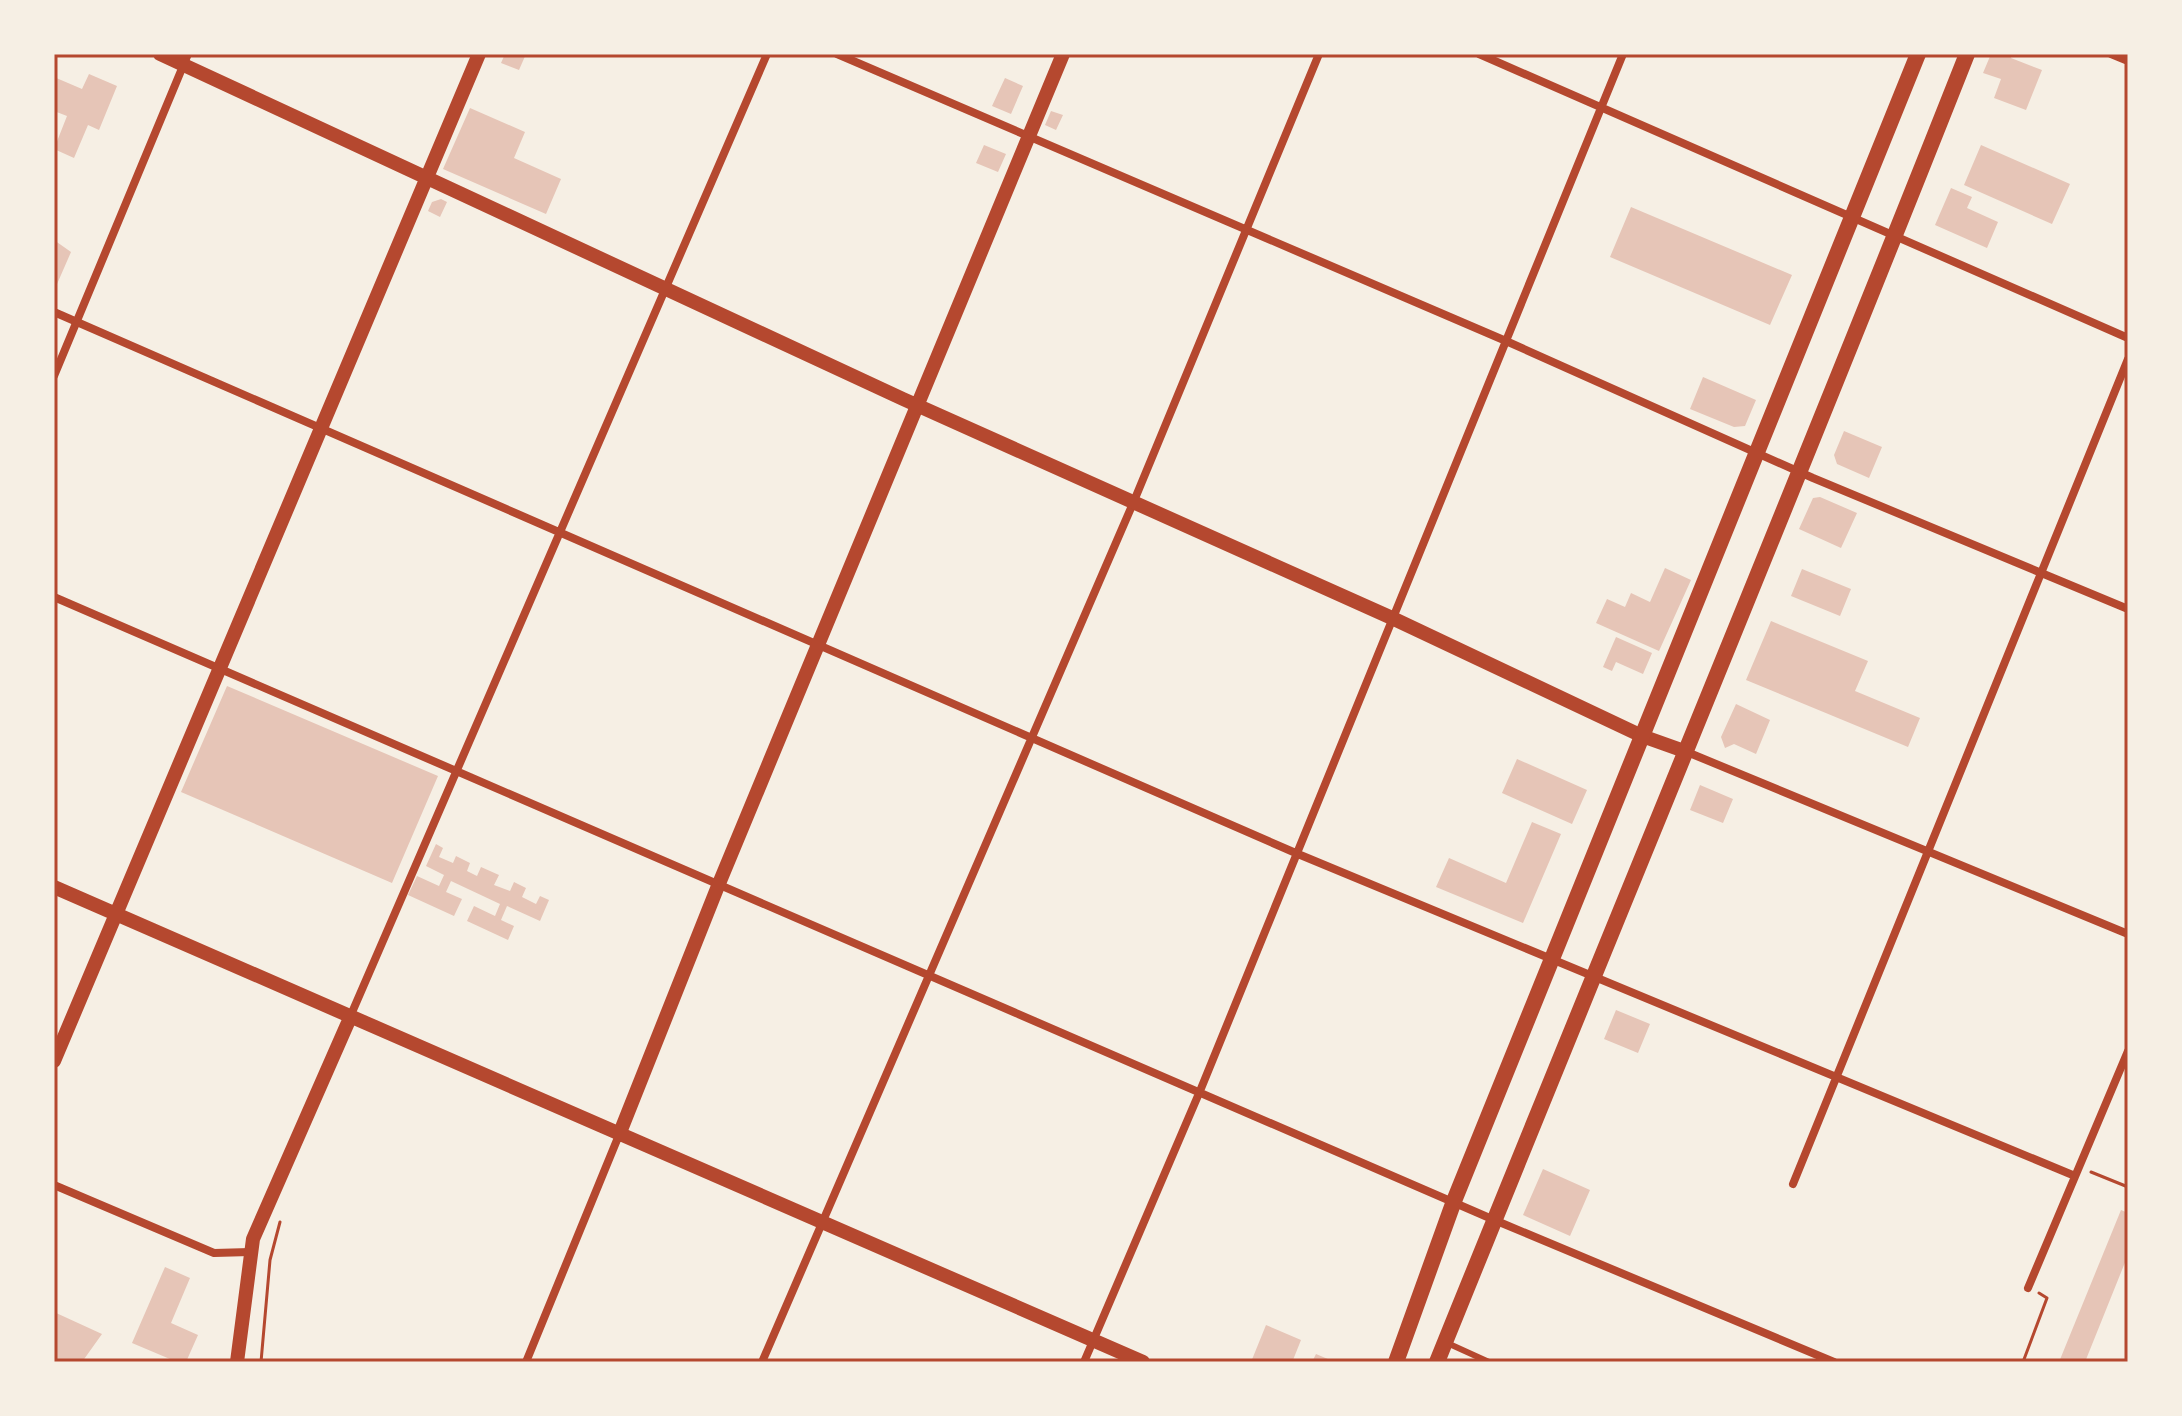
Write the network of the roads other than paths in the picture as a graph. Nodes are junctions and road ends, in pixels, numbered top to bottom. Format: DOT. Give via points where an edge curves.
graph roads {
  1 [pos="160,54"];
  2 [pos="479,54"];
  3 [pos="767,54"];
  4 [pos="837,54"];
  5 [pos="1063,54"];
  6 [pos="1319,54"];
  7 [pos="1479,54"];
  8 [pos="1623,54"];
  9 [pos="1918,54"];
  10 [pos="1967,54"];
  11 [pos="2111,54"];
  12 [pos="185,59"];
  13 [pos="2128,61"];
  14 [pos="1602,107"];
  15 [pos="1028,138"];
  16 [pos="428,178"];
  17 [pos="1855,217"];
  18 [pos="1245,230"];
  19 [pos="1894,238"];
  20 [pos="665,288"];
  21 [pos="54,312"];
  22 [pos="77,322"];
  23 [pos="2128,338"];
  24 [pos="1506,341"];
  25 [pos="2128,359"];
  26 [pos="54,376"];
  27 [pos="916,405"];
  28 [pos="319,427"];
  29 [pos="1759,453"];
  30 [pos="1797,471"];
  31 [pos="1134,501"];
  32 [pos="561,532"];
  33 [pos="2042,573"];
  34 [pos="54,597"];
  35 [pos="2128,609"];
  36 [pos="1392,618"];
  37 [pos="818,644"];
  38 [pos="220,666"];
  39 [pos="1642,736"];
  40 [pos="1032,739"];
  41 [pos="1687,752"];
  42 [pos="456,770"];
  43 [pos="1930,851"];
  44 [pos="1298,854"];
  45 [pos="718,886"];
  46 [pos="54,887"];
  47 [pos="116,914"];
  48 [pos="2128,934"];
  49 [pos="1552,961"];
  50 [pos="930,977"];
  51 [pos="1594,978"];
  52 [pos="350,1018"];
  53 [pos="2128,1051"];
  54 [pos="54,1061"];
  55 [pos="1837,1078"];
  56 [pos="1200,1091"];
  57 [pos="619,1135"];
  58 [pos="2075,1176"];
  59 [pos="1793,1184"];
  60 [pos="54,1185"];
  61 [pos="1454,1201"];
  62 [pos="1492,1219"];
  63 [pos="824,1223"];
  64 [pos="250,1252"];
  65 [pos="2028,1288"];
  66 [pos="1095,1340"];
  67 [pos="1445,1342"];
  68 [pos="237,1362"];
  69 [pos="526,1362"];
  70 [pos="762,1362"];
  71 [pos="1084,1362"];
  72 [pos="1143,1362"];
  73 [pos="1396,1362"];
  74 [pos="1437,1362"];
  75 [pos="1489,1362"];
  76 [pos="1834,1362"];
  1 -- 12 [label="street"];
  2 -- 16 [label="street"];
  3 -- 20 [label="street"];
  4 -- 15 [label="street"];
  5 -- 15 [label="street"];
  6 -- 18 [label="street"];
  7 -- 14 [label="street"];
  8 -- 14 [label="street"];
  9 -- 17 [label="main road"];
  10 -- 19 [label="main road"];
  11 -- 13 [label="street"];
  12 -- 16 [label="street"];
  12 -- 22 [label="street"];
  14 -- 17 [label="street"];
  14 -- 24 [label="street"];
  15 -- 18 [label="street"];
  15 -- 27 [label="street"];
  16 -- 20 [label="street"];
  16 -- 28 [label="street"];
  17 -- 19 [label="street"];
  17 -- 29 [label="main road"];
  18 -- 24 [label="street"];
  18 -- 31 [label="street"];
  19 -- 23 [label="street"];
  19 -- 30 [label="main road"];
  20 -- 27 [label="street"];
  20 -- 32 [label="street"];
  21 -- 22 [label="street"];
  22 -- 26 [label="street"];
  22 -- 28 [label="street"];
  24 -- 29 [label="street"];
  24 -- 36 [label="street"];
  25 -- 33 [label="street"];
  27 -- 31 [label="street"];
  27 -- 37 [label="street"];
  28 -- 32 [label="street"];
  28 -- 38 [label="street"];
  29 -- 30 [label="street"];
  29 -- 39 [label="main road"];
  30 -- 33 [label="street"];
  30 -- 41 [label="main road"];
  31 -- 36 [label="street"];
  31 -- 40 [label="street"];
  32 -- 37 [label="street"];
  32 -- 42 [label="street"];
  33 -- 35 [label="street"];
  33 -- 43 [label="street"];
  34 -- 38 [label="street"];
  36 -- 39 [label="street"];
  36 -- 44 [label="street"];
  37 -- 40 [label="street"];
  37 -- 45 [label="street"];
  38 -- 42 [label="street"];
  38 -- 47 [label="street"];
  39 -- 41 [label="street"];
  39 -- 49 [label="main road"];
  40 -- 44 [label="street"];
  40 -- 50 [label="street"];
  41 -- 43 [label="street"];
  41 -- 51 [label="main road"];
  42 -- 45 [label="street"];
  42 -- 52 [label="street"];
  43 -- 48 [label="street"];
  43 -- 55 [label="street"];
  44 -- 49 [label="street"];
  44 -- 56 [label="street"];
  45 -- 50 [label="street"];
  45 -- 57 [label="street"];
  46 -- 47 [label="street"];
  47 -- 52 [label="street"];
  47 -- 54 [label="street"];
  49 -- 51 [label="street"];
  49 -- 61 [label="main road"];
  50 -- 56 [label="street"];
  50 -- 63 [label="street"];
  51 -- 55 [label="street"];
  51 -- 62 [label="main road"];
  52 -- 57 [label="street"];
  52 -- 64 [label="street"];
  53 -- 58 [label="street"];
  55 -- 58 [label="street"];
  55 -- 59 [label="street"];
  56 -- 61 [label="street"];
  56 -- 66 [label="street"];
  57 -- 63 [label="street"];
  57 -- 69 [label="street"];
  58 -- 65 [label="street"];
  60 -- 64 [label="street" via="214,1253"];
  61 -- 62 [label="street"];
  61 -- 73 [label="main road"];
  62 -- 67 [label="main road"];
  62 -- 76 [label="street"];
  63 -- 66 [label="street"];
  63 -- 70 [label="street"];
  64 -- 68 [label="street"];
  66 -- 71 [label="street"];
  66 -- 72 [label="street"];
  67 -- 74 [label="main road"];
  67 -- 75 [label="lane"];
}
